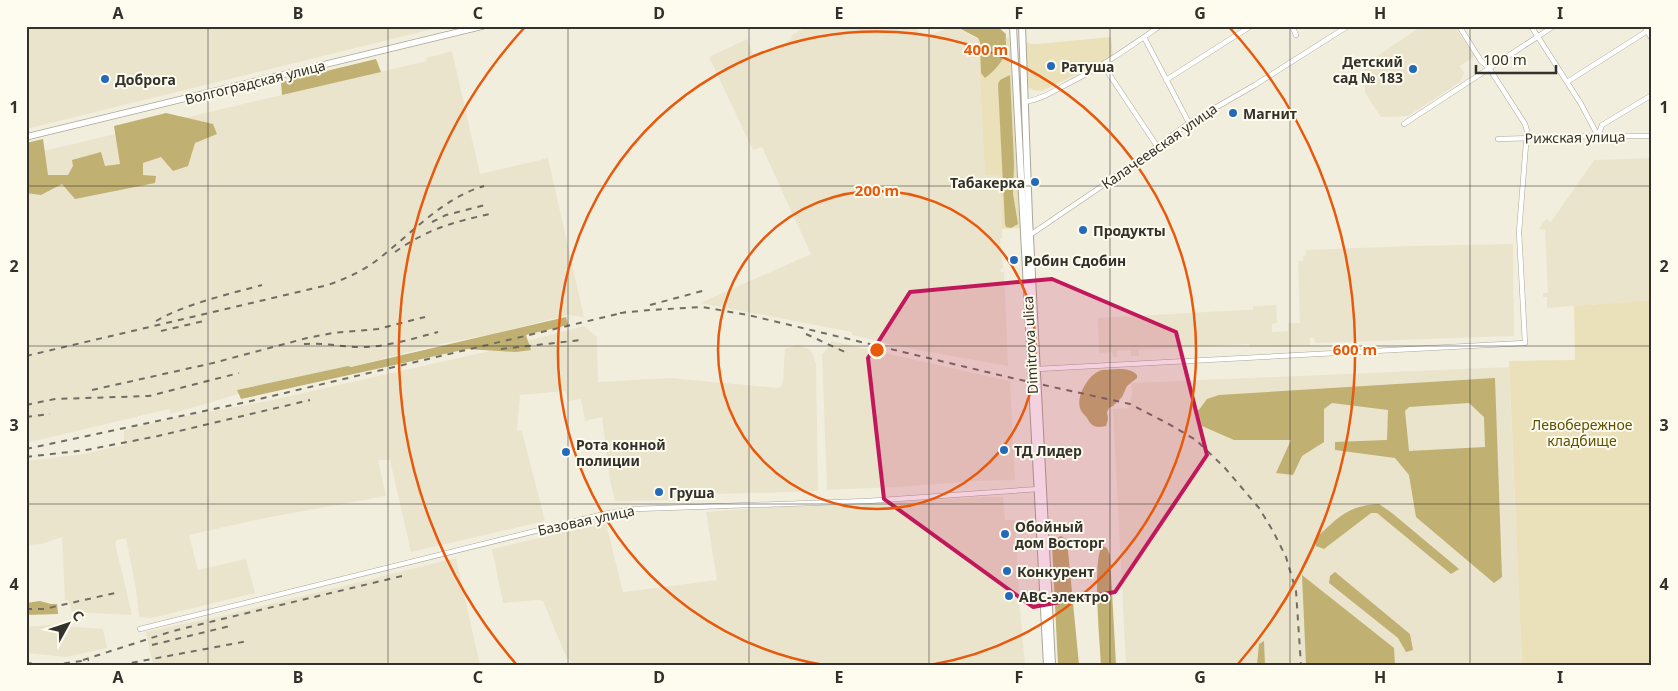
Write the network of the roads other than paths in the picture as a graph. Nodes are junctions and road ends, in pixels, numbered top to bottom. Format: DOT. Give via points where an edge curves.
graph roads {
  1 [pos="483,26"];
  2 [pos="1013,26"];
  3 [pos="1022,26"];
  4 [pos="1160,26"];
  5 [pos="1251,26"];
  6 [pos="1292,26"];
  7 [pos="1348,26"];
  8 [pos="1459,26"];
  9 [pos="1531,26"];
  10 [pos="1554,26"];
  11 [pos="1644,26"];
  12 [pos="1649,30"];
  13 [pos="1296,35"];
  14 [pos="1537,37"];
  15 [pos="1144,38"];
  16 [pos="1652,39"];
  17 [pos="1103,65"];
  18 [pos="1489,68"];
  19 [pos="1166,80"];
  20 [pos="1567,82"];
  21 [pos="1652,95"];
  22 [pos="1025,102"];
  23 [pos="1189,123"];
  24 [pos="1404,124"];
  25 [pos="1598,136"];
  26 [pos="1652,136"];
  27 [pos="1527,137"];
  28 [pos="26,138"];
  29 [pos="1498,139"];
  30 [pos="1157,146"];
  31 [pos="1027,235"];
  32 [pos="1037,369"];
  33 [pos="1040,489"];
  34 [pos="140,629"];
  35 [pos="1047,665"];
  36 [pos="1052,665"];
  1 -- 28 [label="main road, Волгоградская улица"];
  2 -- 31 [label="main road, Dimitrova ulica"];
  3 -- 22 [label="main road, Dimitrova ulica"];
  4 -- 15 [label="street"];
  5 -- 19 [label="street"];
  6 -- 13 [label="street"];
  7 -- 23 [label="street, Калачеевская улица"];
  8 -- 18 [label="street"];
  9 -- 14 [label="street"];
  10 -- 14 [label="street"];
  11 -- 12 [label="street"];
  12 -- 16 [label="street"];
  12 -- 20 [label="street"];
  14 -- 18 [label="street"];
  14 -- 20 [label="street"];
  15 -- 17 [label="street"];
  15 -- 19 [label="street"];
  17 -- 22 [label="street" via="1047,96"];
  17 -- 30 [label="street"];
  18 -- 24 [label="street"];
  18 -- 27 [label="street" via="1525,124"];
  19 -- 23 [label="street"];
  20 -- 25 [label="street"];
  21 -- 25 [label="street" via="1602,125"];
  22 -- 31 [label="main road, Dimitrova ulica"];
  23 -- 30 [label="street, Калачеевская улица"];
  25 -- 26 [label="street, Рижская улица"];
  25 -- 27 [label="street, Рижская улица"];
  27 -- 29 [label="street, Рижская улица"];
  27 -- 32 [label="street" via="1519,232 1525,343"];
  30 -- 31 [label="street, Калачеевская улица"];
  31 -- 32 [label="main road, Dimitrova ulica"];
  31 -- 33 [label="main road, Dimitrova ulica"];
  32 -- 33 [label="main road, Dimitrova ulica"];
  33 -- 34 [label="street, Базовая улица" via="868,501 635,508"];
  33 -- 35 [label="main road, Dimitrova ulica"];
  33 -- 36 [label="main road, Dimitrova ulica"];
}
